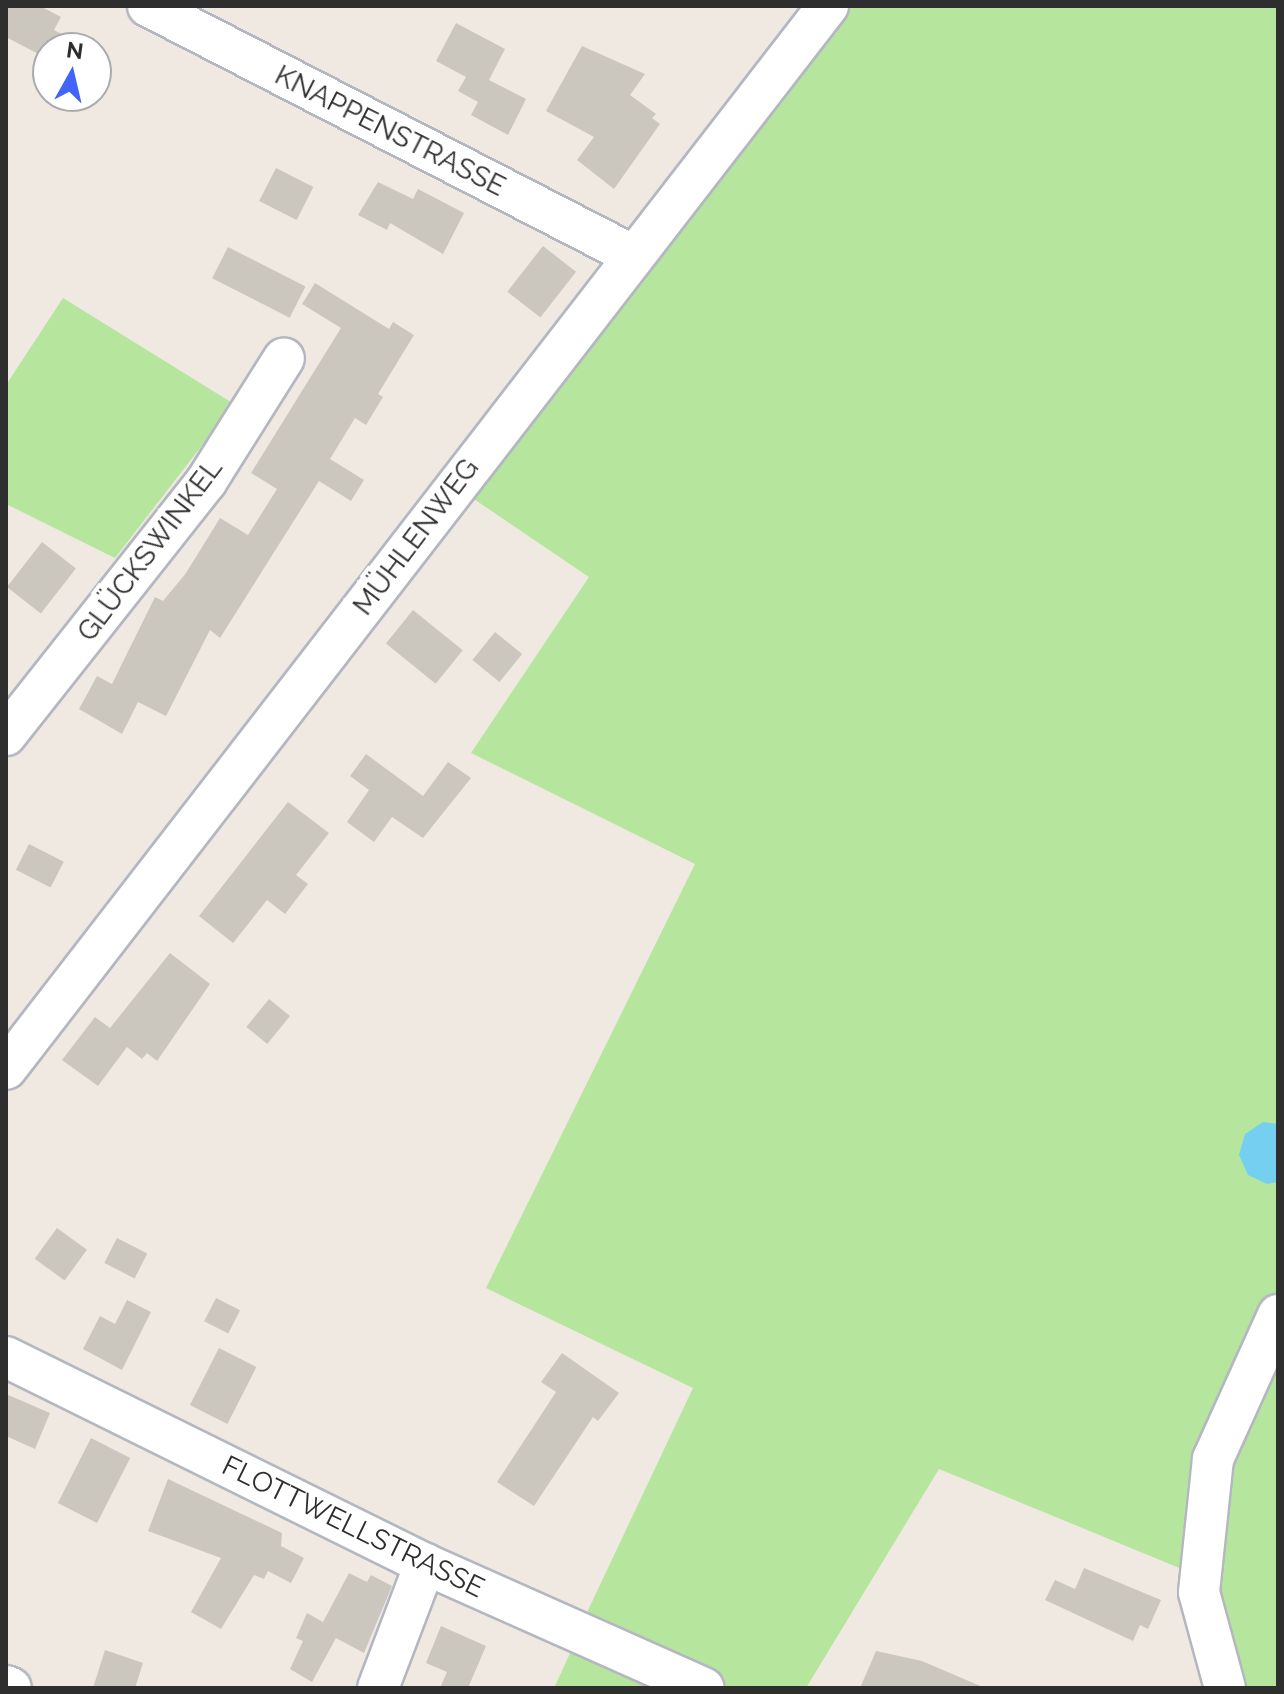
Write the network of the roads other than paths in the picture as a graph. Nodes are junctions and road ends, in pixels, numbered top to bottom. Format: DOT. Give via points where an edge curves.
graph roads {
  1 [pos="148,6"];
  2 [pos="828,6"];
  3 [pos="632,255"];
  4 [pos="284,358"];
  5 [pos="6,735"];
  6 [pos="6,1069"];
  7 [pos="1278,1315"];
  8 [pos="6,1357"];
  9 [pos="425,1564"];
  10 [pos="378,1688"];
  11 [pos="704,1688"];
  12 [pos="1225,1688"];
  1 -- 3 [label="street, KNAPPENSTRASSE"];
  2 -- 3 [label="street, MÜHLENWEG"];
  3 -- 6 [label="street, MÜHLENWEG"];
  4 -- 5 [label="street, GLÜCKSWINKEL" via="206,482"];
  7 -- 12 [label="street" via="1213,1459 1199,1592"];
  8 -- 9 [label="street, FLOTTWELLSTRASSE"];
  9 -- 10 [label="street"];
  9 -- 11 [label="street, FLOTTWELLSTRASSE"];
}
